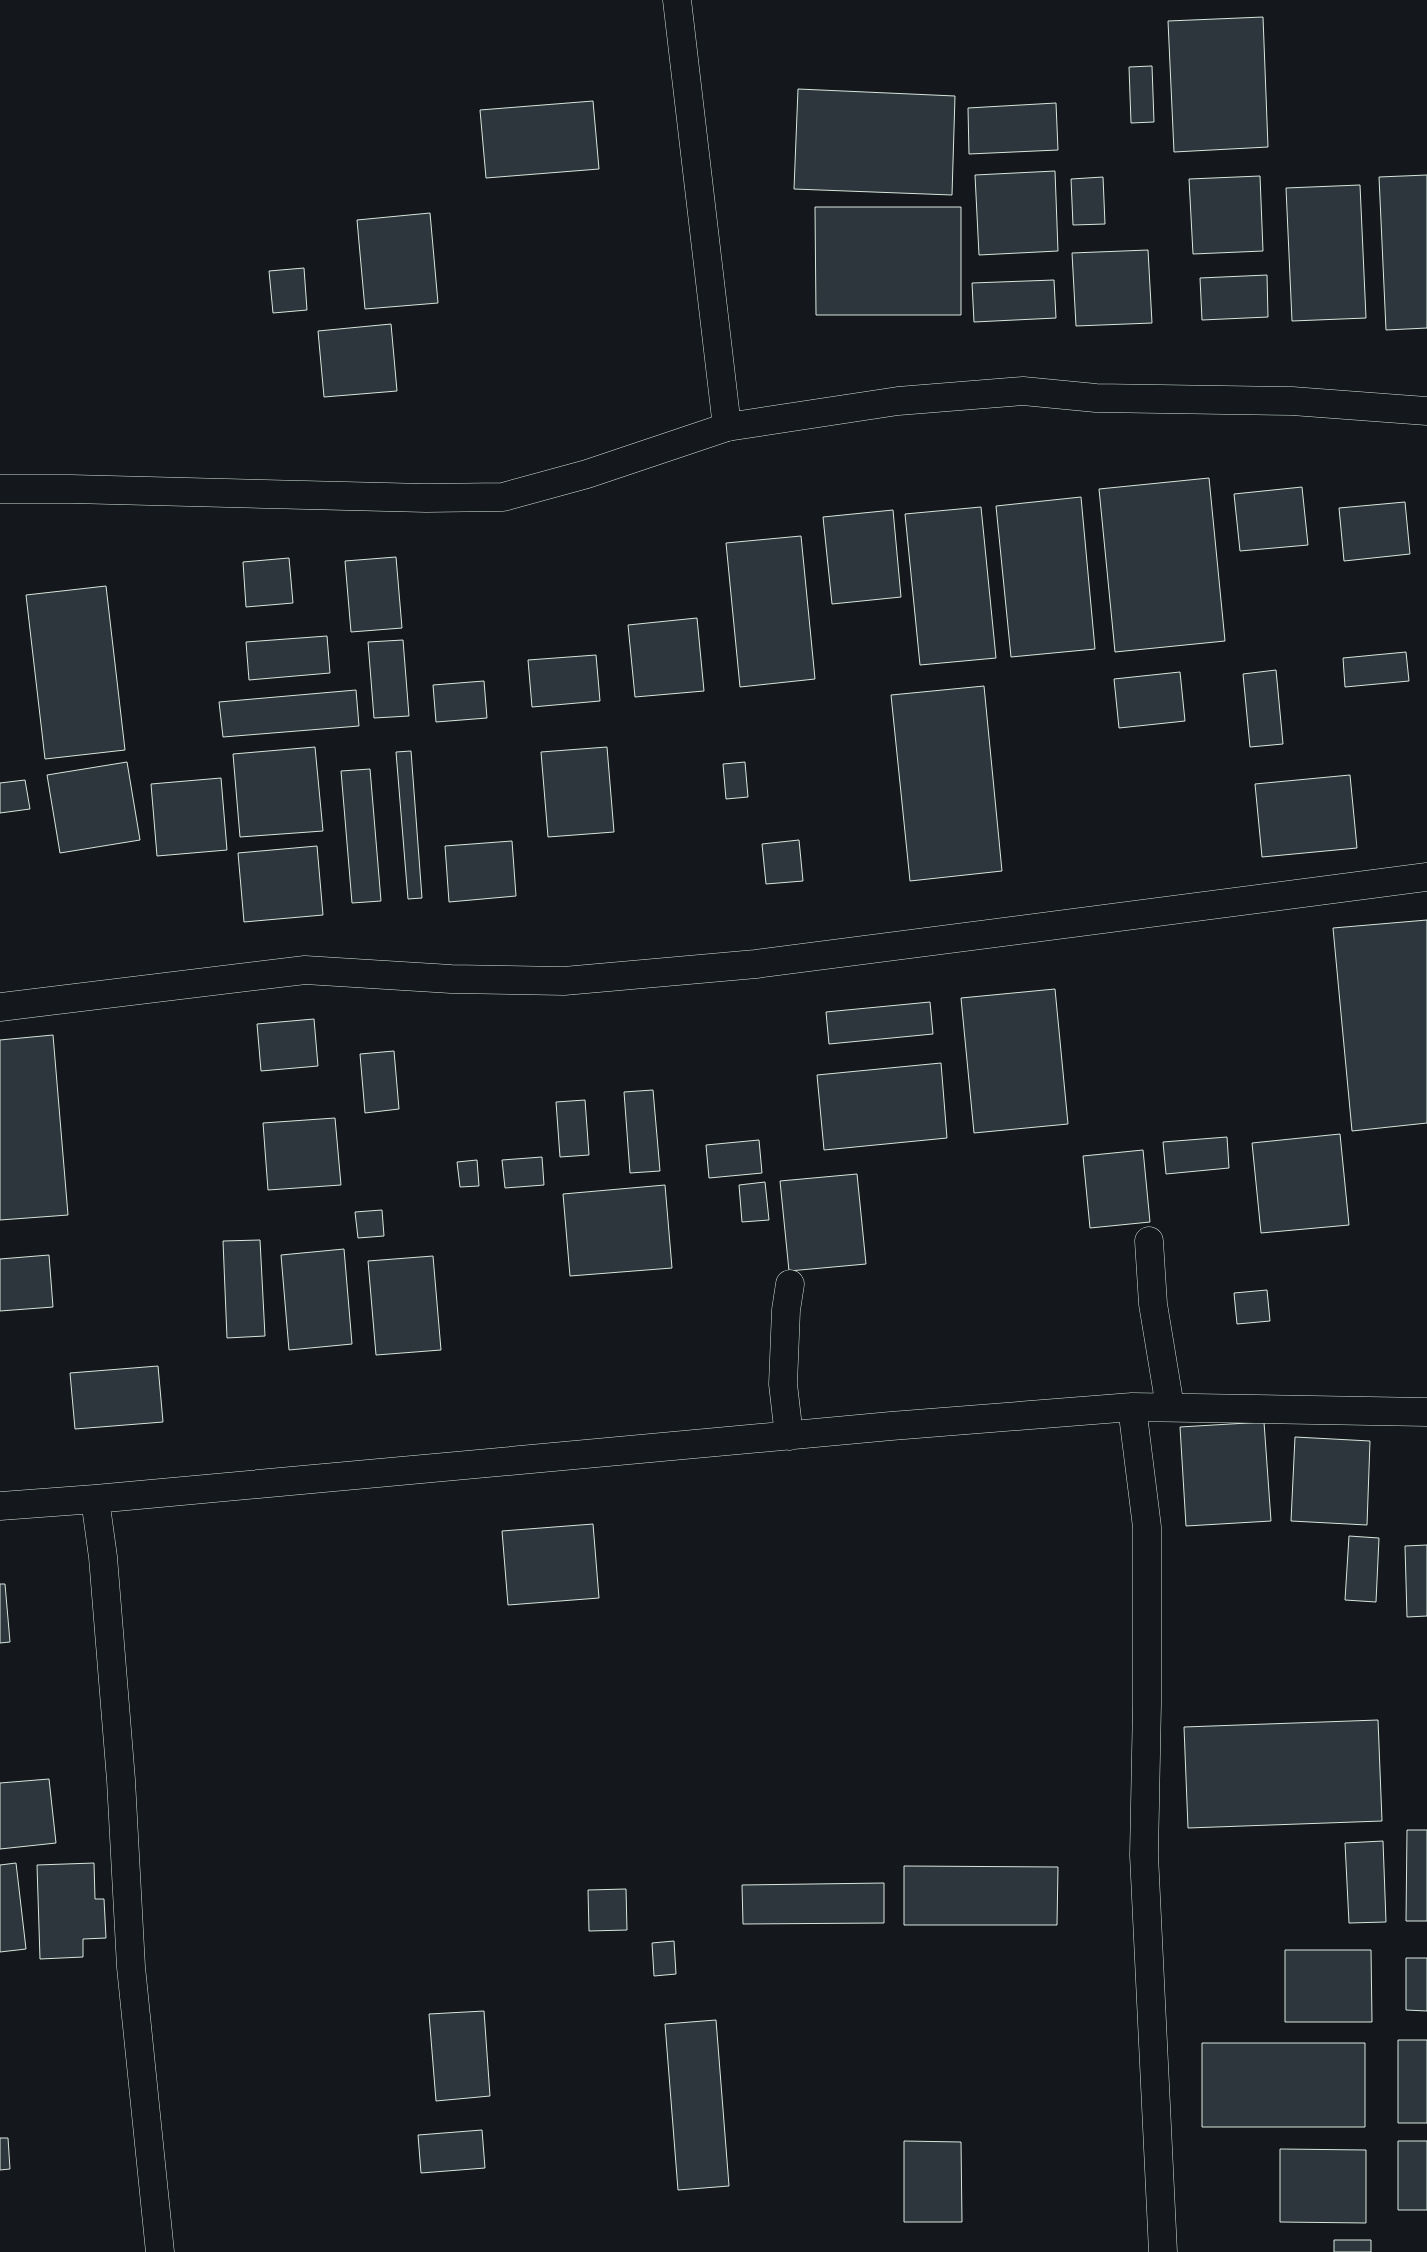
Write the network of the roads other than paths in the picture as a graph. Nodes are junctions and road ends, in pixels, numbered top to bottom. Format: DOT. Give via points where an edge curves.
graph roads {
  1 [pos="676,0"];
  2 [pos="1427,410"];
  3 [pos="727,427"];
  4 [pos="0,489"];
  5 [pos="1427,877"];
  6 [pos="0,1007"];
  7 [pos="1149,1241"];
  8 [pos="790,1284"];
  9 [pos="1132,1407"];
  10 [pos="1170,1408"];
  11 [pos="1427,1412"];
  12 [pos="789,1436"];
  13 [pos="95,1499"];
  14 [pos="0,1506"];
  15 [pos="160,2252"];
  16 [pos="1163,2252"];
  1 -- 3 [label="street"];
  2 -- 3 [label="street" via="1292,401 1096,398 1023,391 898,401"];
  3 -- 4 [label="street" via="587,474 503,498"];
  5 -- 6 [label="street" via="737,966 564,981 451,980 305,970"];
  7 -- 10 [label="street" via="1153,1304"];
  8 -- 12 [label="street" via="783,1384"];
  9 -- 10 [label="street"];
  9 -- 12 [label="street"];
  9 -- 16 [label="street" via="1147,1527 1148,1704 1144,1855"];
  10 -- 11 [label="street"];
  12 -- 13 [label="street"];
  13 -- 14 [label="street"];
  13 -- 15 [label="street" via="103,1557 121,1780 131,1967"];
}
